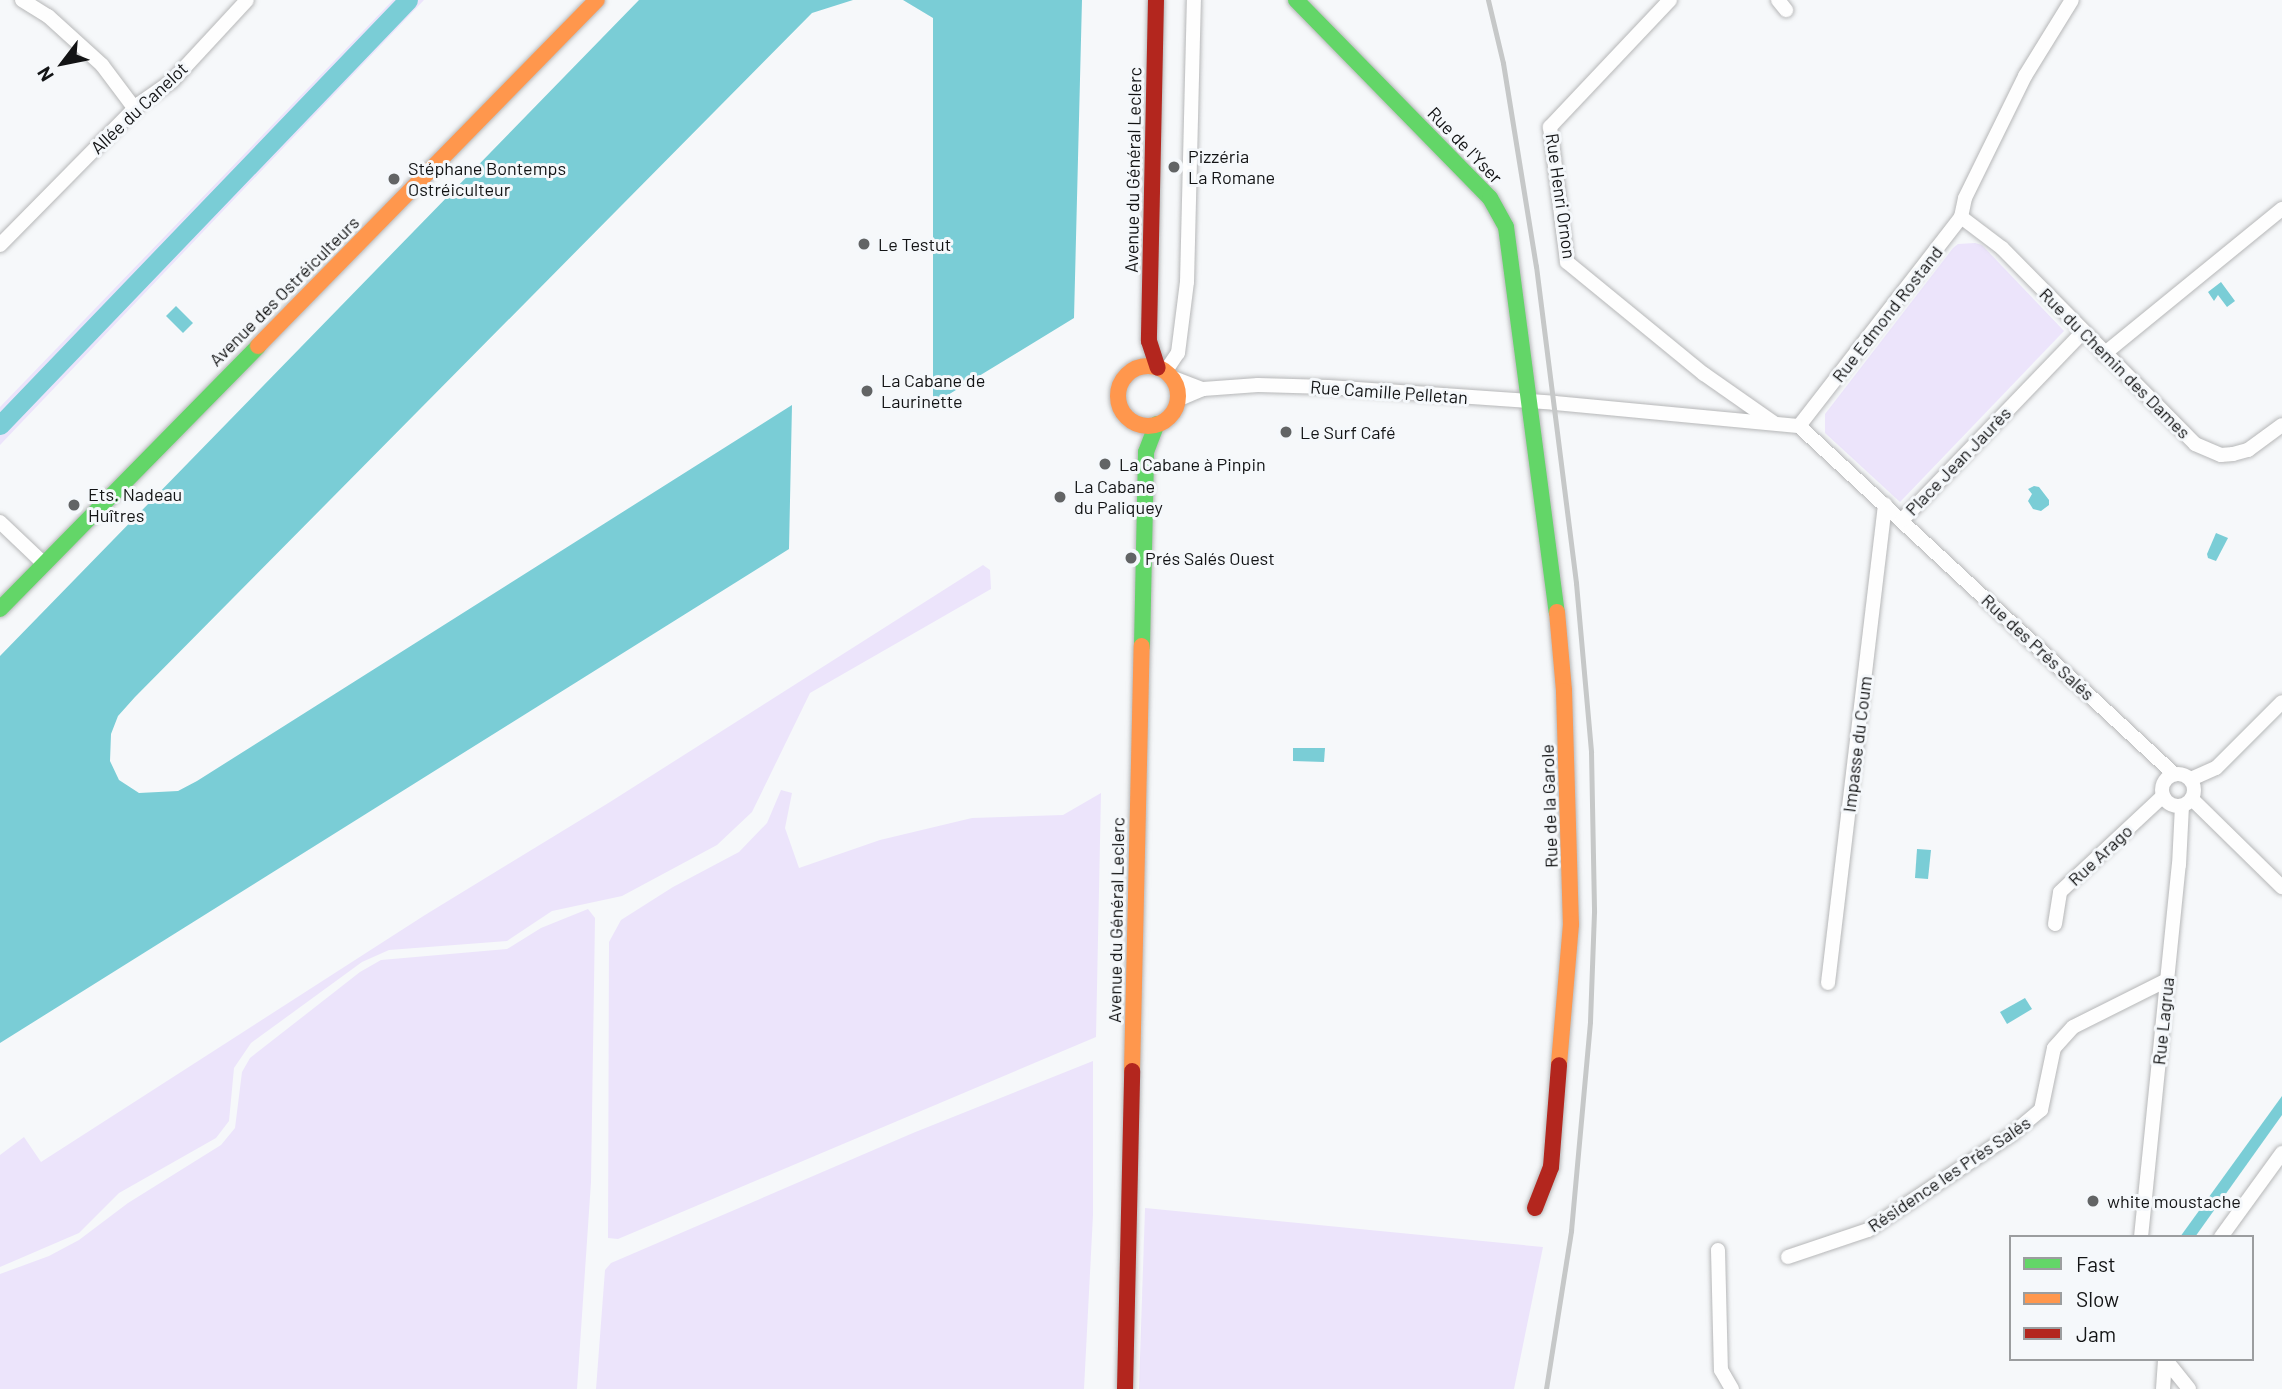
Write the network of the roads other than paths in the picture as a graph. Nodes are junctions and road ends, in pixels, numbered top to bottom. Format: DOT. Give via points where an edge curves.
graph roads {
  1 [pos="22,0"];
  2 [pos="225,0"];
  3 [pos="247,0"];
  4 [pos="597,0"];
  5 [pos="1156,0"];
  6 [pos="1194,0"];
  7 [pos="1296,0"];
  8 [pos="1670,0"];
  9 [pos="2071,0"];
  10 [pos="237,11"];
  11 [pos="135,109"];
  12 [pos="2282,209"];
  13 [pos="1961,217"];
  14 [pos="0,245"];
  15 [pos="2083,332"];
  16 [pos="1149,341"];
  17 [pos="2104,354"];
  18 [pos="1134,369"];
  19 [pos="1165,372"];
  20 [pos="1203,388"];
  21 [pos="1177,400"];
  22 [pos="1528,401"];
  23 [pos="1131,421"];
  24 [pos="1157,424"];
  25 [pos="1775,424"];
  26 [pos="2282,425"];
  27 [pos="1799,426"];
  28 [pos="1146,452"];
  29 [pos="1885,504"];
  30 [pos="1902,520"];
  31 [pos="0,522"];
  32 [pos="43,563"];
  33 [pos="0,609"];
  34 [pos="2282,702"];
  35 [pos="2175,774"];
  36 [pos="2191,779"];
  37 [pos="2163,796"];
  38 [pos="2187,802"];
  39 [pos="2282,887"];
  40 [pos="2055,924"];
  41 [pos="2167,981"];
  42 [pos="1828,983"];
  43 [pos="2282,1153"];
  44 [pos="1535,1208"];
  45 [pos="2141,1235"];
  46 [pos="2222,1235"];
  47 [pos="1718,1250"];
  48 [pos="1788,1257"];
  49 [pos="2165,1361"];
  50 [pos="2166,1361"];
  51 [pos="1125,1389"];
  52 [pos="1732,1389"];
  53 [pos="2163,1389"];
  54 [pos="2189,1389"];
  1 -- 11 [label="street" via="48,16 102,65"];
  2 -- 10 [label="street"];
  3 -- 10 [label="street, Allée du Canelot"];
  4 -- 32 [label="street, Avenue des Ostréiculteurs"];
  5 -- 16 [label="street, Avenue du Général Leclerc"];
  6 -- 19 [label="street" via="1187,282 1178,353"];
  7 -- 22 [label="street, Rue de l'Yser" via="1500,212 1506,227"];
  8 -- 25 [label="street, Rue Henri Ornon" via="1550,127 1567,262 1704,374"];
  9 -- 13 [label="street, Rue Edmond Rostand" via="2025,76 1965,198"];
  10 -- 11 [label="street, Allée du Canelot" via="172,81"];
  11 -- 14 [label="street, Allée du Canelot"];
  12 -- 17 [label="street"];
  13 -- 15 [label="street, Rue du Chemin des Dames" via="2003,248"];
  13 -- 27 [label="street, Rue Edmond Rostand"];
  15 -- 17 [label="street, Rue du Chemin des Dames"];
  15 -- 30 [label="street, Place Jean Jaurès"];
  16 -- 18 [label="street, Avenue du Général Leclerc"];
  16 -- 19 [label="street, Avenue du Général Leclerc"];
  17 -- 26 [label="street, Rue du Chemin des Dames" via="2195,444 2208,451 2221,455 2248,450"];
  18 -- 19 [label="street"];
  18 -- 23 [label="street" via="1122,381 1118,397"];
  19 -- 20 [label="street, Rue Camille Pelletan"];
  19 -- 21 [label="street"];
  20 -- 21 [label="street, Rue Camille Pelletan"];
  20 -- 22 [label="street, Rue Camille Pelletan" via="1328,387"];
  21 -- 24 [label="street" via="1170,415"];
  22 -- 25 [label="street, Rue Camille Pelletan"];
  22 -- 44 [label="street, Rue de la Garole" via="1553,569 1564,691 1571,924 1551,1167"];
  23 -- 24 [label="street"];
  23 -- 28 [label="street, Avenue du Général Leclerc"];
  24 -- 28 [label="street, Avenue du Général Leclerc"];
  25 -- 27 [label="street"];
  27 -- 29 [label="street, Place Jean Jaurès"];
  28 -- 51 [label="street, Avenue du Général Leclerc"];
  29 -- 30 [label="street, Place Jean Jaurès"];
  29 -- 42 [label="street, Impasse du Coum"];
  30 -- 35 [label="street, Rue des Prés Salés"];
  31 -- 32 [label="street"];
  32 -- 33 [label="street, Avenue des Ostréiculteurs"];
  34 -- 36 [label="street" via="2216,768"];
  35 -- 36 [label="street"];
  35 -- 37 [label="street" via="2165,780"];
  36 -- 38 [label="street" via="2195,789"];
  37 -- 38 [label="street" via="2170,804"];
  37 -- 40 [label="street, Rue Arago" via="2060,892"];
  38 -- 39 [label="street"];
  38 -- 41 [label="street, Rue Lagrua"];
  41 -- 45 [label="street, Rue Lagrua"];
  41 -- 48 [label="street, Résidence les Près Salés" via="2073,1027 2054,1048 2041,1110 2012,1134 1868,1230"];
  43 -- 46 [label="street"];
  47 -- 52 [label="street" via="1721,1370"];
  49 -- 53 [label="street"];
  50 -- 54 [label="street"];
}
